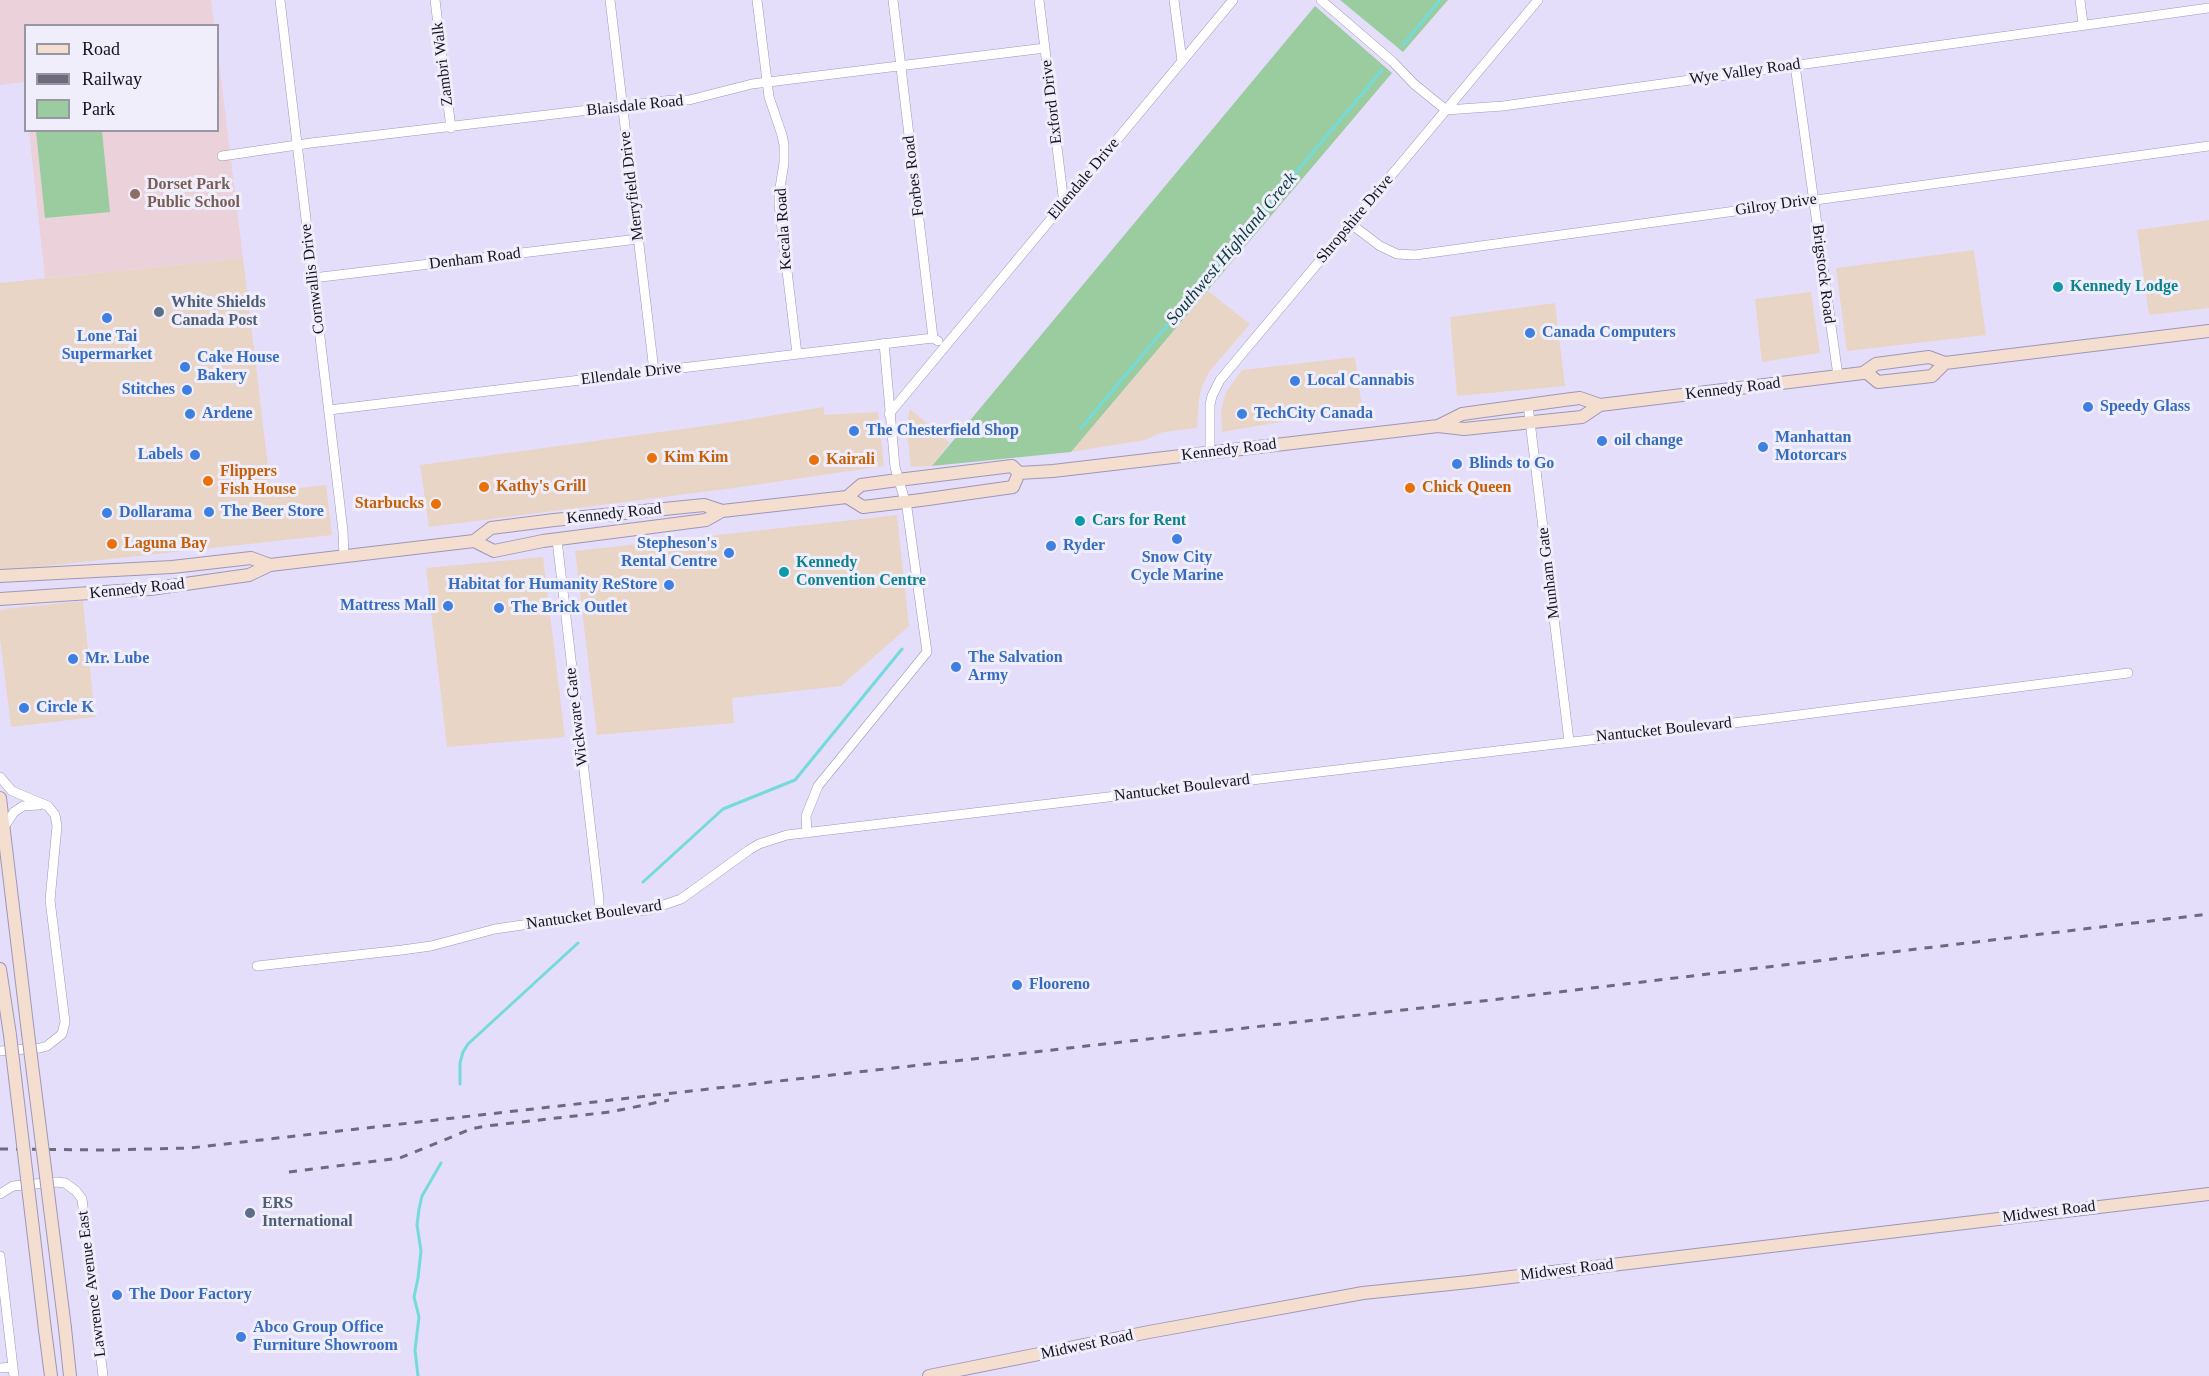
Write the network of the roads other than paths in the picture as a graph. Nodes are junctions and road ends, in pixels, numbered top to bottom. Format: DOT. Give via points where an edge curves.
graph roads {
  1 [pos="280,0"];
  2 [pos="435,0"];
  3 [pos="610,0"];
  4 [pos="757,0"];
  5 [pos="893,0"];
  6 [pos="1039,0"];
  7 [pos="1174,0"];
  8 [pos="1233,0"];
  9 [pos="1321,0"];
  10 [pos="1538,0"];
  11 [pos="2080,0"];
  12 [pos="2209,8"];
  13 [pos="2083,24"];
  14 [pos="1045,48"];
  15 [pos="1182,61"];
  16 [pos="1795,65"];
  17 [pos="901,66"];
  18 [pos="767,82"];
  19 [pos="622,107"];
  20 [pos="1446,110"];
  21 [pos="451,128"];
  22 [pos="297,146"];
  23 [pos="2209,146"];
  24 [pos="222,156"];
  25 [pos="1812,200"];
  26 [pos="1064,204"];
  27 [pos="1351,224"];
  28 [pos="638,239"];
  29 [pos="313,278"];
  30 [pos="2209,331"];
  31 [pos="933,338"];
  32 [pos="884,343"];
  33 [pos="944,346"];
  34 [pos="797,354"];
  35 [pos="1945,363"];
  36 [pos="654,371"];
  37 [pos="1866,372"];
  38 [pos="1838,376"];
  39 [pos="1528,405"];
  40 [pos="1600,405"];
  41 [pos="329,410"];
  42 [pos="889,414"];
  43 [pos="1531,423"];
  44 [pos="1438,426"];
  45 [pos="1210,452"];
  46 [pos="1019,473"];
  47 [pos="898,480"];
  48 [pos="847,497"];
  49 [pos="905,502"];
  50 [pos="722,511"];
  51 [pos="554,519"];
  52 [pos="557,540"];
  53 [pos="474,541"];
  54 [pos="344,557"];
  55 [pos="270,565"];
  56 [pos="0,576"];
  57 [pos="0,599"];
  58 [pos="2128,673"];
  59 [pos="1569,741"];
  60 [pos="0,777"];
  61 [pos="0,798"];
  62 [pos="48,806"];
  63 [pos="4,827"];
  64 [pos="807,833"];
  65 [pos="599,914"];
  66 [pos="257,966"];
  67 [pos="0,969"];
  68 [pos="0,1051"];
  69 [pos="0,1194"];
  70 [pos="2209,1194"];
  71 [pos="0,1256"];
  72 [pos="0,1368"];
  73 [pos="13,1371"];
  74 [pos="51,1376"];
  75 [pos="70,1376"];
  76 [pos="103,1376"];
  77 [pos="929,1376"];
  1 -- 22 [label="street, Cornwallis Drive"];
  2 -- 21 [label="street, Zambri Walk"];
  3 -- 19 [label="street, Merryfield Drive"];
  4 -- 18 [label="street, Kecala Road"];
  5 -- 17 [label="street, Forbes Road"];
  6 -- 14 [label="street, Exford Drive"];
  7 -- 15 [label="street"];
  8 -- 15 [label="street, Ellendale Drive"];
  9 -- 20 [label="street"];
  10 -- 20 [label="street, Shropshire Drive"];
  11 -- 13 [label="street"];
  12 -- 13 [label="street, Wye Valley Road"];
  13 -- 16 [label="street, Wye Valley Road"];
  14 -- 17 [label="street, Blaisdale Road"];
  14 -- 26 [label="street, Exford Drive"];
  15 -- 26 [label="street, Ellendale Drive"];
  16 -- 20 [label="street, Wye Valley Road" via="1503,106"];
  16 -- 25 [label="street, Brigstock Road"];
  17 -- 18 [label="street, Blaisdale Road"];
  17 -- 31 [label="street, Forbes Road"];
  18 -- 19 [label="street, Blaisdale Road" via="697,99"];
  18 -- 34 [label="street, Kecala Road" via="784,145 779,204"];
  19 -- 21 [label="street, Blaisdale Road"];
  19 -- 28 [label="street, Merryfield Drive"];
  20 -- 27 [label="street, Shropshire Drive"];
  21 -- 22 [label="street, Blaisdale Road"];
  22 -- 24 [label="street, Blaisdale Road"];
  22 -- 29 [label="street, Cornwallis Drive"];
  23 -- 25 [label="street, Gilroy Drive"];
  25 -- 27 [label="street, Gilroy Drive" via="1415,255 1396,254"];
  25 -- 38 [label="street, Brigstock Road"];
  26 -- 33 [label="street, Ellendale Drive"];
  27 -- 45 [label="street, Shropshire Drive" via="1220,380 1210,405"];
  28 -- 29 [label="street, Denham Road"];
  28 -- 36 [label="street, Merryfield Drive"];
  29 -- 41 [label="street, Cornwallis Drive"];
  30 -- 35 [label="main road, Kennedy Road"];
  31 -- 32 [label="street, Ellendale Drive"];
  31 -- 33 [label="street"];
  32 -- 34 [label="street, Ellendale Drive"];
  32 -- 42 [label="street"];
  33 -- 42 [label="street, Ellendale Drive"];
  34 -- 36 [label="street, Ellendale Drive"];
  35 -- 37 [label="main road, Kennedy Road" via="1929,357 1876,364"];
  35 -- 37 [label="main road, Kennedy Road" via="1932,376 1878,382"];
  36 -- 41 [label="street, Ellendale Drive"];
  37 -- 38 [label="main road, Kennedy Road"];
  38 -- 40 [label="main road, Kennedy Road"];
  39 -- 40 [label="main road, Kennedy Road" via="1580,398"];
  39 -- 43 [label="street, Munham Gate"];
  39 -- 44 [label="main road, Kennedy Road" via="1462,414"];
  40 -- 43 [label="main road, Kennedy Road" via="1582,417"];
  41 -- 54 [label="street, Cornwallis Drive"];
  42 -- 47 [label="street"];
  43 -- 44 [label="main road, Kennedy Road" via="1464,429"];
  43 -- 59 [label="street, Munham Gate"];
  44 -- 45 [label="main road, Kennedy Road"];
  45 -- 46 [label="main road, Kennedy Road"];
  46 -- 47 [label="main road, Kennedy Road" via="1012,466"];
  46 -- 49 [label="main road, Kennedy Road" via="1013,487"];
  47 -- 48 [label="main road, Kennedy Road" via="861,485"];
  47 -- 49 [label="street"];
  48 -- 49 [label="main road, Kennedy Road" via="863,507"];
  48 -- 50 [label="main road, Kennedy Road"];
  49 -- 64 [label="street" via="927,651 818,786 806,816"];
  50 -- 51 [label="main road, Kennedy Road" via="704,505"];
  50 -- 52 [label="main road, Kennedy Road" via="706,520"];
  51 -- 52 [label="main road, Wickware Gate"];
  51 -- 53 [label="main road, Kennedy Road" via="491,528"];
  52 -- 53 [label="main road, Kennedy Road" via="494,550"];
  52 -- 65 [label="street, Wickware Gate"];
  53 -- 54 [label="main road, Kennedy Road"];
  54 -- 55 [label="main road, Kennedy Road"];
  55 -- 56 [label="main road, Kennedy Road" via="251,558 172,567"];
  55 -- 57 [label="main road, Kennedy Road" via="249,575 150,589"];
  58 -- 59 [label="street, Nantucket Boulevard"];
  59 -- 64 [label="street, Nantucket Boulevard"];
  60 -- 62 [label="street" via="12,791"];
  61 -- 63 [label="main road, Lawrence Avenue East"];
  62 -- 63 [label="street" via="23,806"];
  62 -- 68 [label="street" via="57,826 50,900 65,1022 57,1040 40,1048"];
  63 -- 75 [label="main road, Lawrence Avenue East, bridge"];
  64 -- 65 [label="street, Nantucket Boulevard" via="759,844 672,903 649,910"];
  65 -- 66 [label="street, Nantucket Boulevard" via="495,929 408,950"];
  67 -- 74 [label="main road, bridge"];
  69 -- 76 [label="street, Lawrence Avenue East" via="12,1186 56,1182 65,1183 82,1199"];
  70 -- 77 [label="main road, Midwest Road" via="1363,1293"];
  71 -- 73 [label="street"];
  72 -- 73 [label="street"];
}
